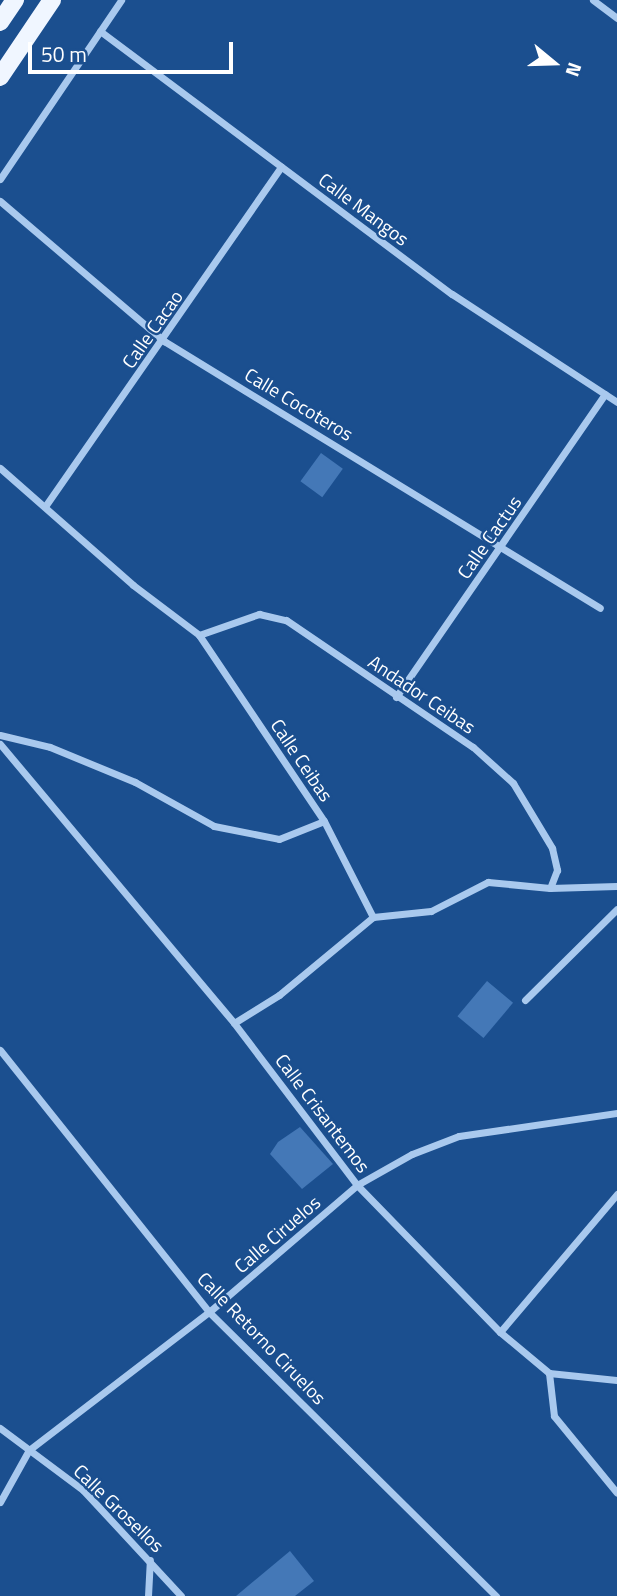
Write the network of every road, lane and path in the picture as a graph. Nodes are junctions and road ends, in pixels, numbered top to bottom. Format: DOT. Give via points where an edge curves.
graph roads {
  1 [pos="15,0"];
  2 [pos="52,0"];
  3 [pos="121,0"];
  4 [pos="593,0"];
  5 [pos="617,18"];
  6 [pos="0,22"];
  7 [pos="100,30"];
  8 [pos="0,77"];
  9 [pos="281,167"];
  10 [pos="0,179"];
  11 [pos="0,201"];
  12 [pos="164,341"];
  13 [pos="605,394"];
  14 [pos="617,402"];
  15 [pos="0,468"];
  16 [pos="46,505"];
  17 [pos="502,546"];
  18 [pos="600,608"];
  19 [pos="200,635"];
  20 [pos="396,697"];
  21 [pos="0,736"];
  22 [pos="0,744"];
  23 [pos="324,821"];
  24 [pos="617,886"];
  25 [pos="550,888"];
  26 [pos="617,909"];
  27 [pos="373,917"];
  28 [pos="525,1000"];
  29 [pos="234,1023"];
  30 [pos="0,1049"];
  31 [pos="617,1113"];
  32 [pos="357,1185"];
  33 [pos="617,1194"];
  34 [pos="209,1312"];
  35 [pos="500,1332"];
  36 [pos="549,1373"];
  37 [pos="617,1380"];
  38 [pos="0,1428"];
  39 [pos="29,1450"];
  40 [pos="617,1493"];
  41 [pos="0,1503"];
  42 [pos="150,1559"];
  43 [pos="148,1596"];
  44 [pos="181,1596"];
  45 [pos="496,1596"];
  1 -- 6 [label="main road"];
  2 -- 8 [label="main road"];
  3 -- 7 [label="street"];
  4 -- 5 [label="street"];
  7 -- 9 [label="street, Calle Mangos"];
  7 -- 10 [label="street"];
  9 -- 12 [label="street, Calle Cacao"];
  9 -- 13 [label="street, Calle Mangos" via="452,294"];
  11 -- 12 [label="street, Calle Cocoteros"];
  12 -- 16 [label="street, Calle Cacao"];
  12 -- 17 [label="street, Calle Cocoteros"];
  13 -- 14 [label="street, Calle Mangos"];
  13 -- 17 [label="street, Calle Cactus"];
  15 -- 16 [label="street, Calle Ceibas"];
  16 -- 19 [label="street, Calle Ceibas" via="133,585"];
  17 -- 18 [label="street, Calle Cocoteros"];
  17 -- 20 [label="street, Calle Cactus"];
  19 -- 20 [label="street, Andador Ceibas" via="260,614 286,620"];
  19 -- 23 [label="street, Calle Ceibas"];
  20 -- 25 [label="street, Andador Ceibas" via="473,747 513,783 552,848 557,870"];
  21 -- 23 [label="street" via="50,747 135,782 214,826 279,839"];
  22 -- 29 [label="street, Calle Crisantemos"];
  23 -- 27 [label="street, Calle Ceibas"];
  24 -- 25 [label="street"];
  25 -- 27 [label="street" via="488,882 431,911"];
  26 -- 28 [label="street"];
  27 -- 29 [label="street" via="279,995"];
  29 -- 32 [label="street, Calle Crisantemos"];
  30 -- 34 [label="street, Calle Retorno Ciruelos"];
  31 -- 32 [label="street, Calle Ciruelos" via="459,1136 412,1154"];
  32 -- 34 [label="street, Calle Ciruelos"];
  32 -- 35 [label="street, Calle Crisantemos"];
  33 -- 35 [label="street"];
  34 -- 39 [label="street, Calle Ciruelos"];
  34 -- 45 [label="street, Calle Retorno Ciruelos"];
  35 -- 36 [label="street, Calle Crisantemos"];
  36 -- 37 [label="street"];
  36 -- 40 [label="street" via="554,1416"];
  38 -- 39 [label="street"];
  39 -- 41 [label="street"];
  39 -- 42 [label="street, Calle Grosellos" via="83,1490"];
  42 -- 43 [label="street"];
  42 -- 44 [label="street, Calle Grosellos"];
}
